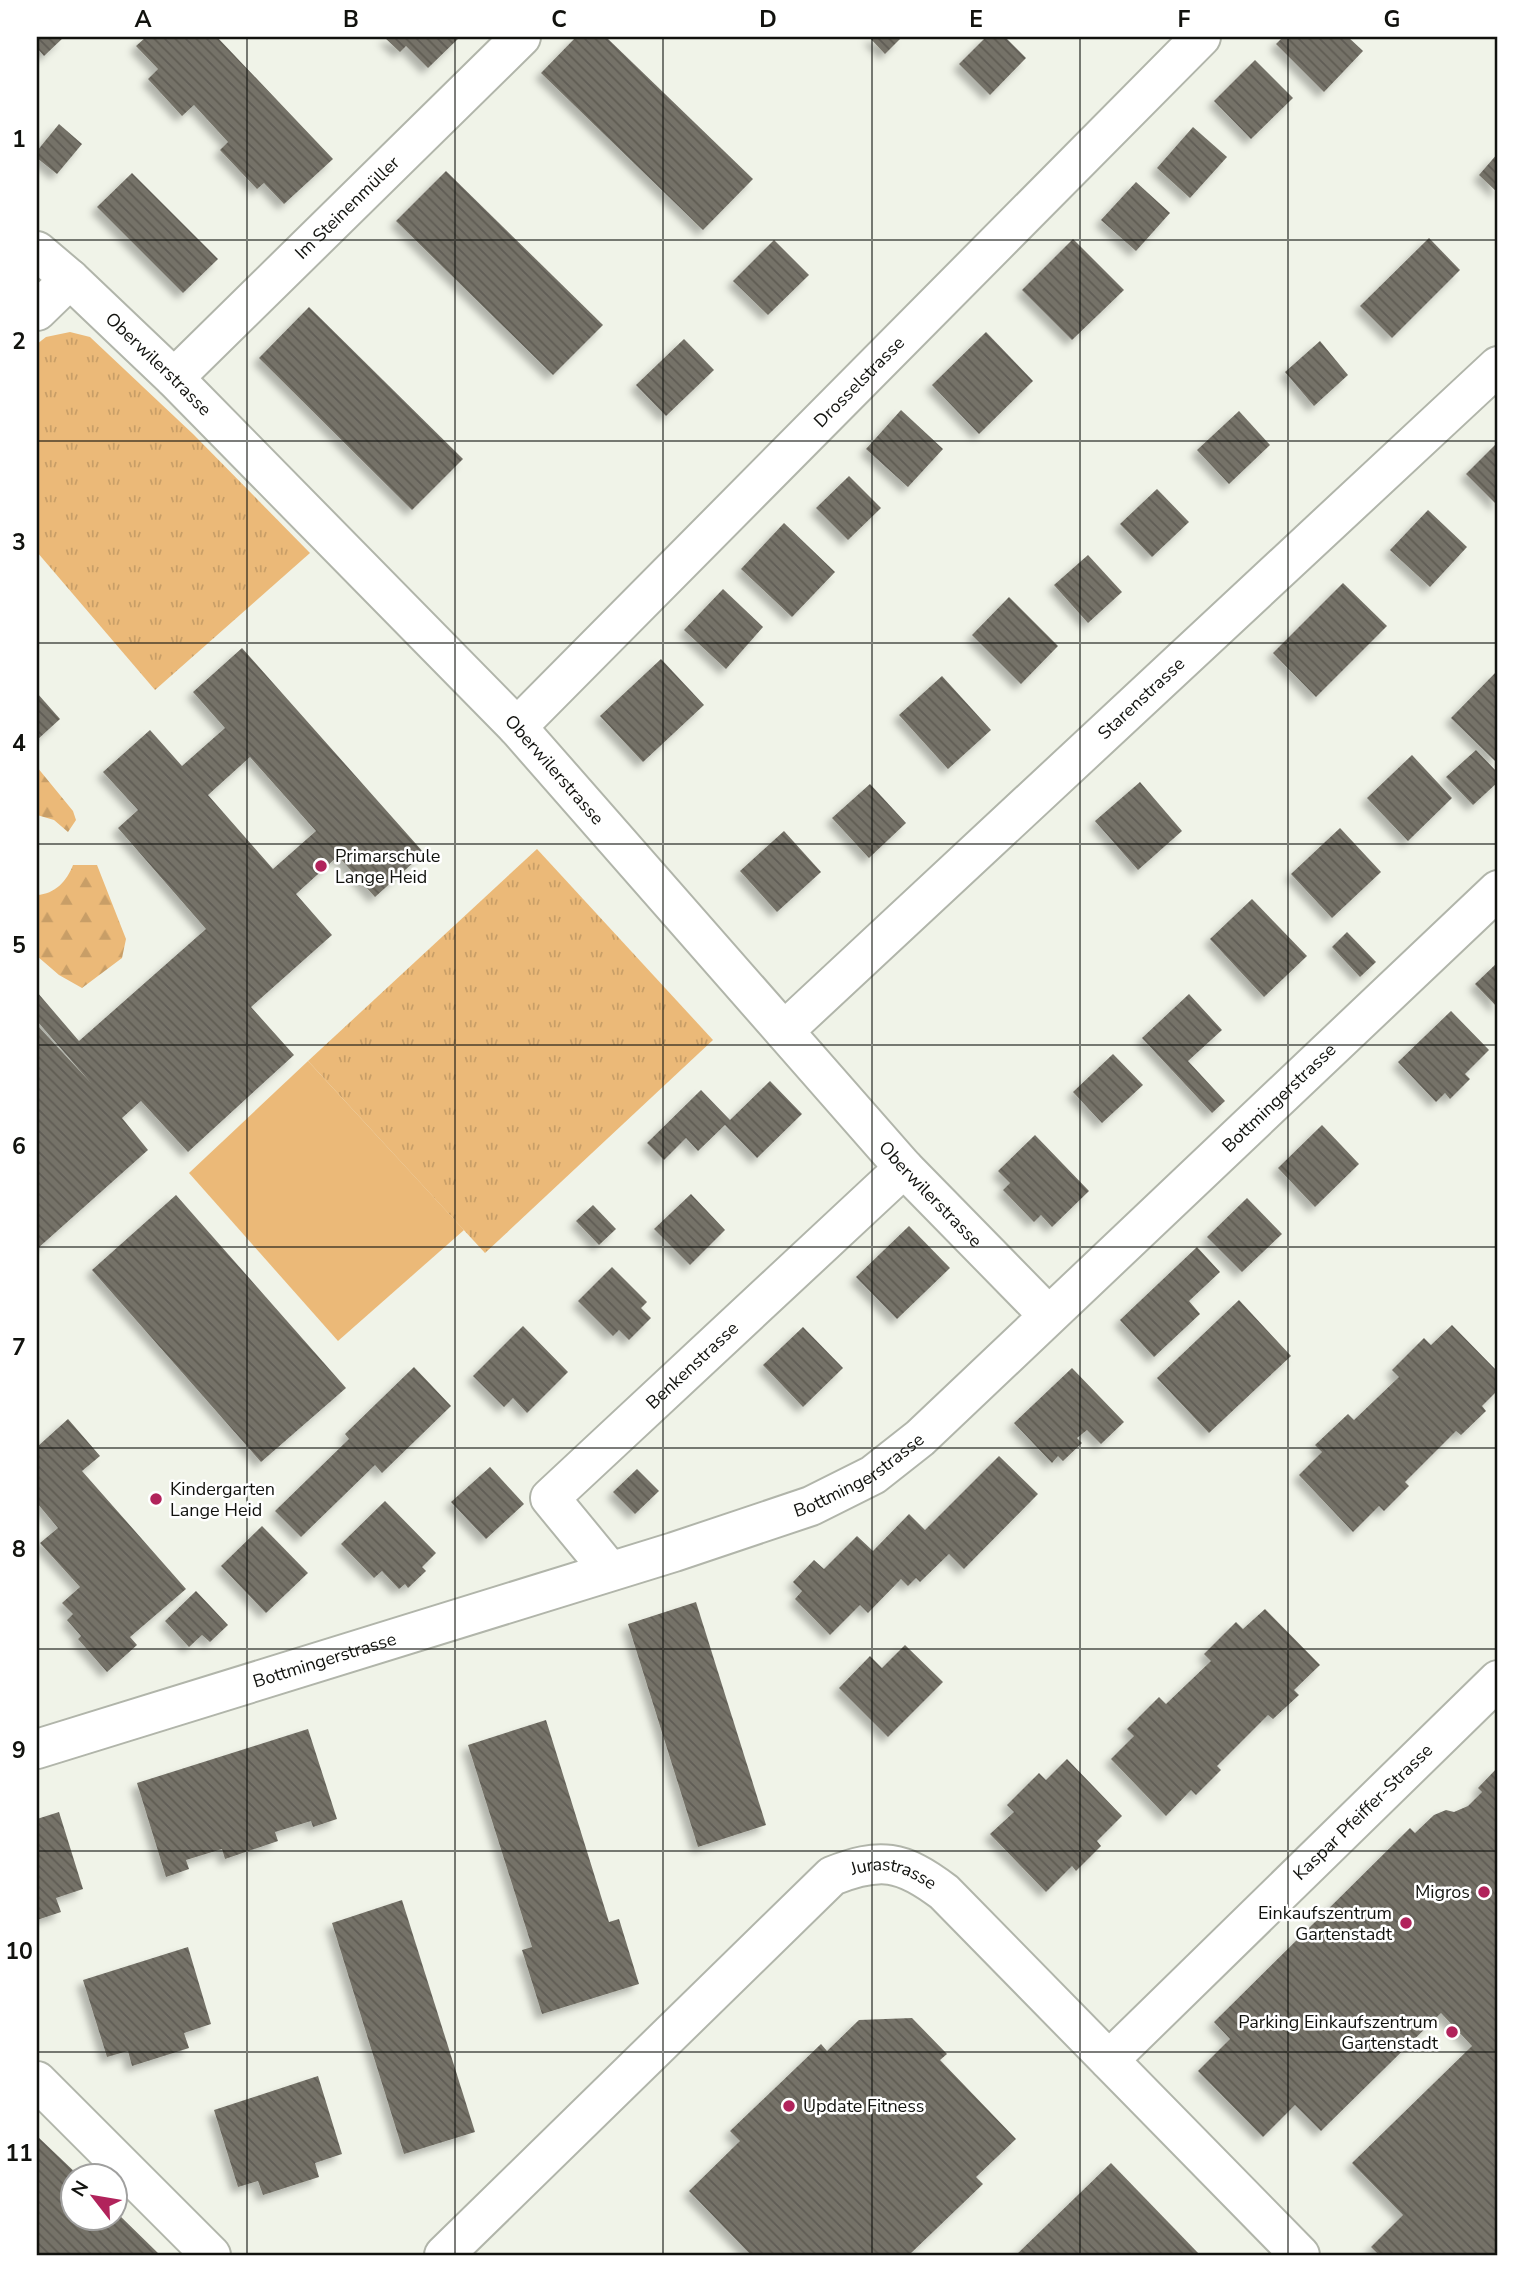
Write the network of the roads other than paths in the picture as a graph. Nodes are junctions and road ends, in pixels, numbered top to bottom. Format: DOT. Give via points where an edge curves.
graph roads {
  1 [pos="521,37"];
  2 [pos="1201,37"];
  3 [pos="37,251"];
  4 [pos="70,279"];
  5 [pos="37,311"];
  6 [pos="1498,366"];
  7 [pos="174,378"];
  8 [pos="517,727"];
  9 [pos="1498,890"];
  10 [pos="783,1031"];
  11 [pos="904,1168"];
  12 [pos="1048,1315"];
  13 [pos="610,1571"];
  14 [pos="1498,1680"];
  15 [pos="39,1741"];
  16 [pos="1109,2060"];
  17 [pos="37,2081"];
  18 [pos="211,2255"];
  19 [pos="444,2255"];
  20 [pos="1300,2255"];
  1 -- 7 [label="street, Im Steinenmüller"];
  2 -- 8 [label="street, Drosselstrasse"];
  3 -- 4 [label="street, Oberwilerstrasse"];
  4 -- 5 [label="street"];
  4 -- 7 [label="street, Oberwilerstrasse"];
  6 -- 10 [label="street, Starenstrasse"];
  7 -- 8 [label="street, Oberwilerstrasse"];
  8 -- 10 [label="street, Oberwilerstrasse"];
  9 -- 12 [label="street, Bottmingerstrasse"];
  10 -- 11 [label="street, Oberwilerstrasse"];
  11 -- 12 [label="street, Oberwilerstrasse"];
  11 -- 13 [label="street, Benkenstrasse" via="550,1498"];
  12 -- 13 [label="street, Bottmingerstrasse" via="920,1438 873,1475 811,1506"];
  13 -- 15 [label="street, Bottmingerstrasse"];
  14 -- 16 [label="street, Kaspar Pfeiffer-Strasse"];
  16 -- 19 [label="street, Jurastrasse" via="935,1885 907,1868 884,1863 857,1866 832,1876"];
  16 -- 20 [label="street, Jurastrasse"];
  17 -- 18 [label="street"];
}
